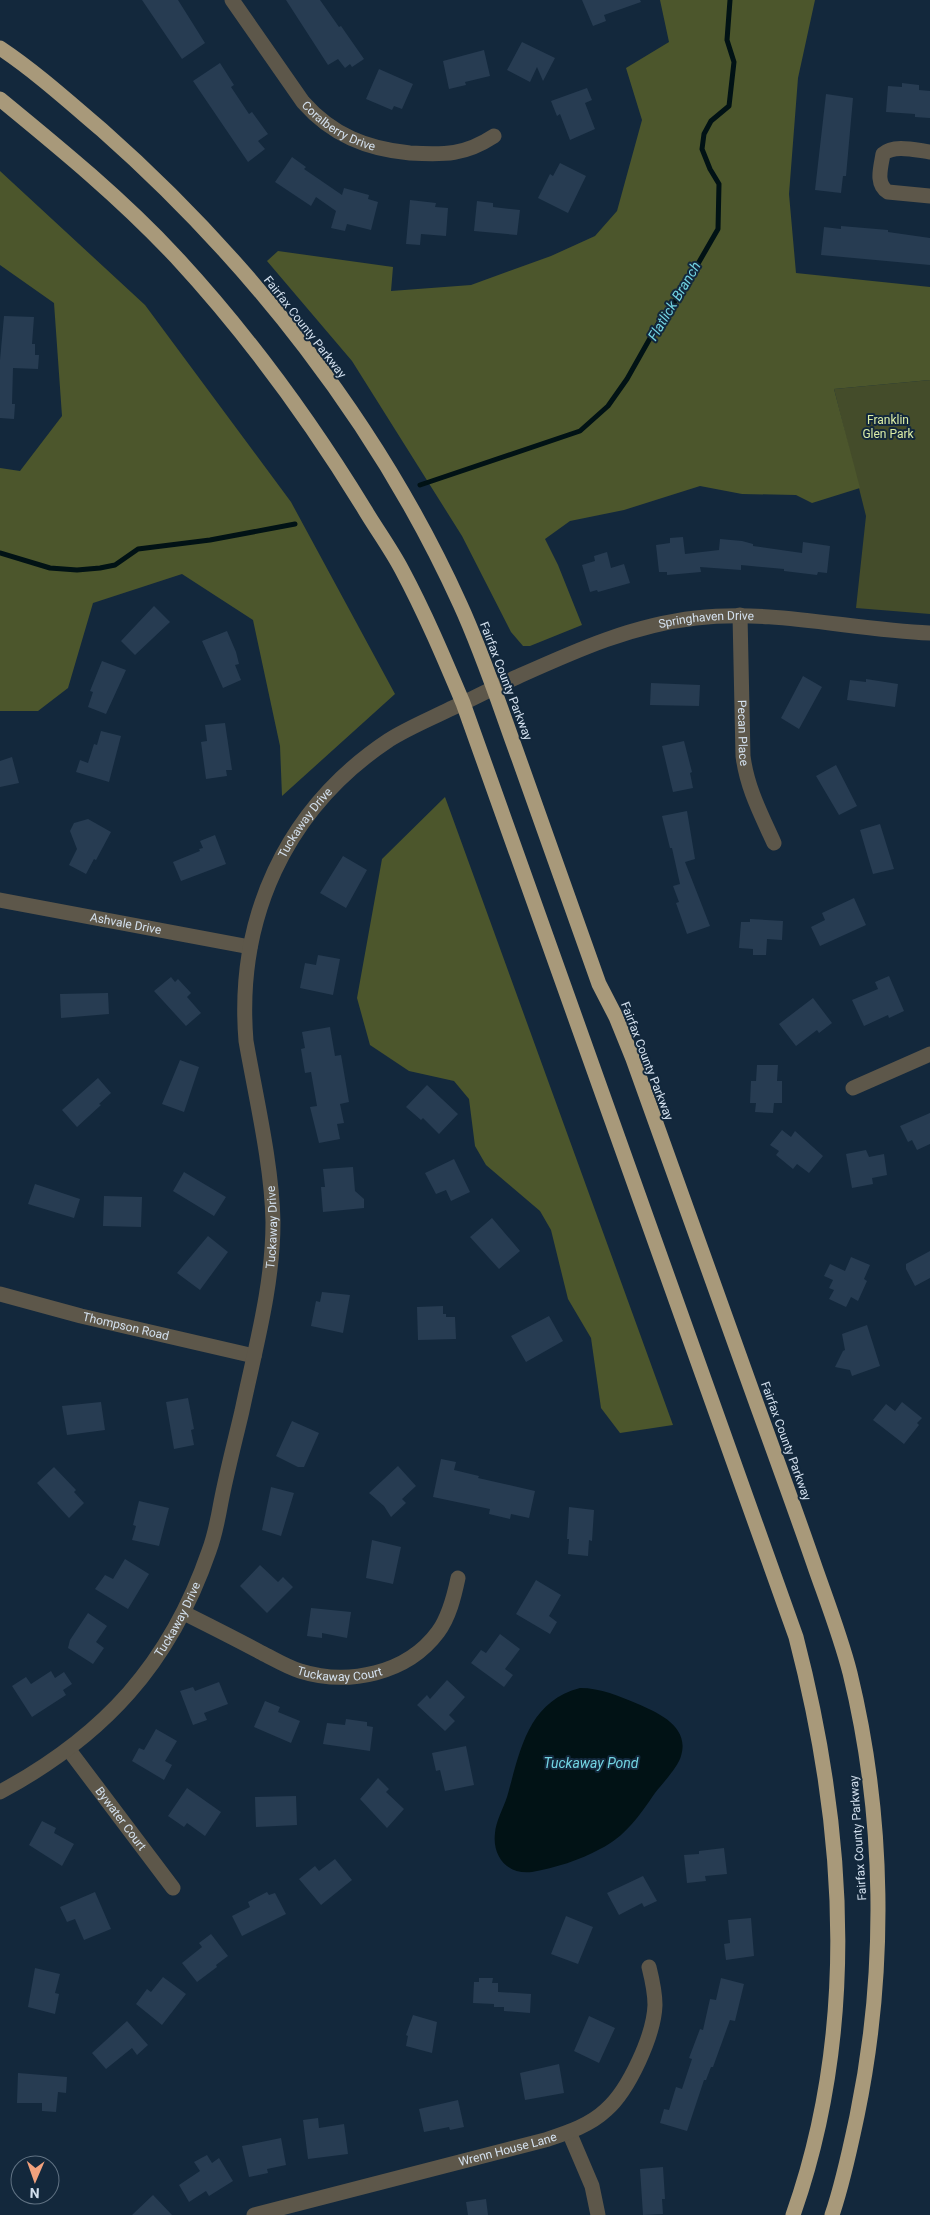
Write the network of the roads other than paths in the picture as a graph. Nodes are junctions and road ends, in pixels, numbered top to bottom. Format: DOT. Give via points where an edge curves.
graph roads {
  1 [pos="232,0"];
  2 [pos="0,48"];
  3 [pos="0,99"];
  4 [pos="494,136"];
  5 [pos="930,152"];
  6 [pos="930,196"];
  7 [pos="740,615"];
  8 [pos="930,634"];
  9 [pos="494,687"];
  10 [pos="463,703"];
  11 [pos="774,843"];
  12 [pos="0,900"];
  13 [pos="250,947"];
  14 [pos="930,1054"];
  15 [pos="853,1088"];
  16 [pos="0,1294"];
  17 [pos="254,1356"];
  18 [pos="458,1578"];
  19 [pos="184,1613"];
  20 [pos="68,1750"];
  21 [pos="0,1792"];
  22 [pos="173,1888"];
  23 [pos="649,1967"];
  24 [pos="569,2132"];
  25 [pos="254,2215"];
  26 [pos="598,2215"];
  27 [pos="793,2215"];
  28 [pos="832,2215"];
  1 -- 4 [label="street, Coralberry Drive" via="303,102 315,116 343,136 381,149 438,155 477,147"];
  2 -- 9 [label="highway, Fairfax County Parkway" via="63,96 156,179 285,322 353,415 425,533 460,604"];
  3 -- 10 [label="highway, Fairfax County Parkway" via="128,209 175,256 266,362 324,444 401,569 437,640"];
  5 -- 6 [label="street" via="888,150 883,154 880,183 888,192"];
  7 -- 8 [label="street, Springhaven Drive" via="817,620"];
  7 -- 9 [label="street, Springhaven Drive" via="678,620 642,628 572,652"];
  7 -- 11 [label="street, Pecan Place" via="744,766 753,799"];
  9 -- 10 [label="street, Tuckaway Drive"];
  9 -- 28 [label="highway, Fairfax County Parkway" via="599,984 633,1059 840,1638 850,1674 870,1787 878,1896 877,1966 864,2081"];
  10 -- 13 [label="street, Tuckaway Drive" via="390,740 363,759 309,813 278,863 262,899"];
  10 -- 27 [label="highway, Fairfax County Parkway" via="796,1637 810,1691 829,1792 838,1905 838,1998 819,2126"];
  12 -- 13 [label="street, Ashvale Drive"];
  13 -- 17 [label="street, Tuckaway Drive" via="245,990 246,1041 270,1187 272,1222 265,1307"];
  14 -- 15 [label="street"];
  16 -- 17 [label="street, Thompson Road"];
  17 -- 19 [label="street, Tuckaway Drive" via="220,1515 210,1550"];
  18 -- 19 [label="street, Tuckaway Court" via="449,1612 423,1648 405,1661 380,1672 360,1676 328,1677 298,1671"];
  19 -- 20 [label="street, Tuckaway Drive" via="168,1641 116,1708"];
  20 -- 21 [label="street, Tuckaway Drive"];
  20 -- 22 [label="street, Bywater Court"];
  23 -- 24 [label="street, Wrenn House Lane" via="655,2006 635,2071 623,2092 606,2110"];
  24 -- 25 [label="street, Wrenn House Lane"];
  24 -- 26 [label="street" via="592,2186"];
}
